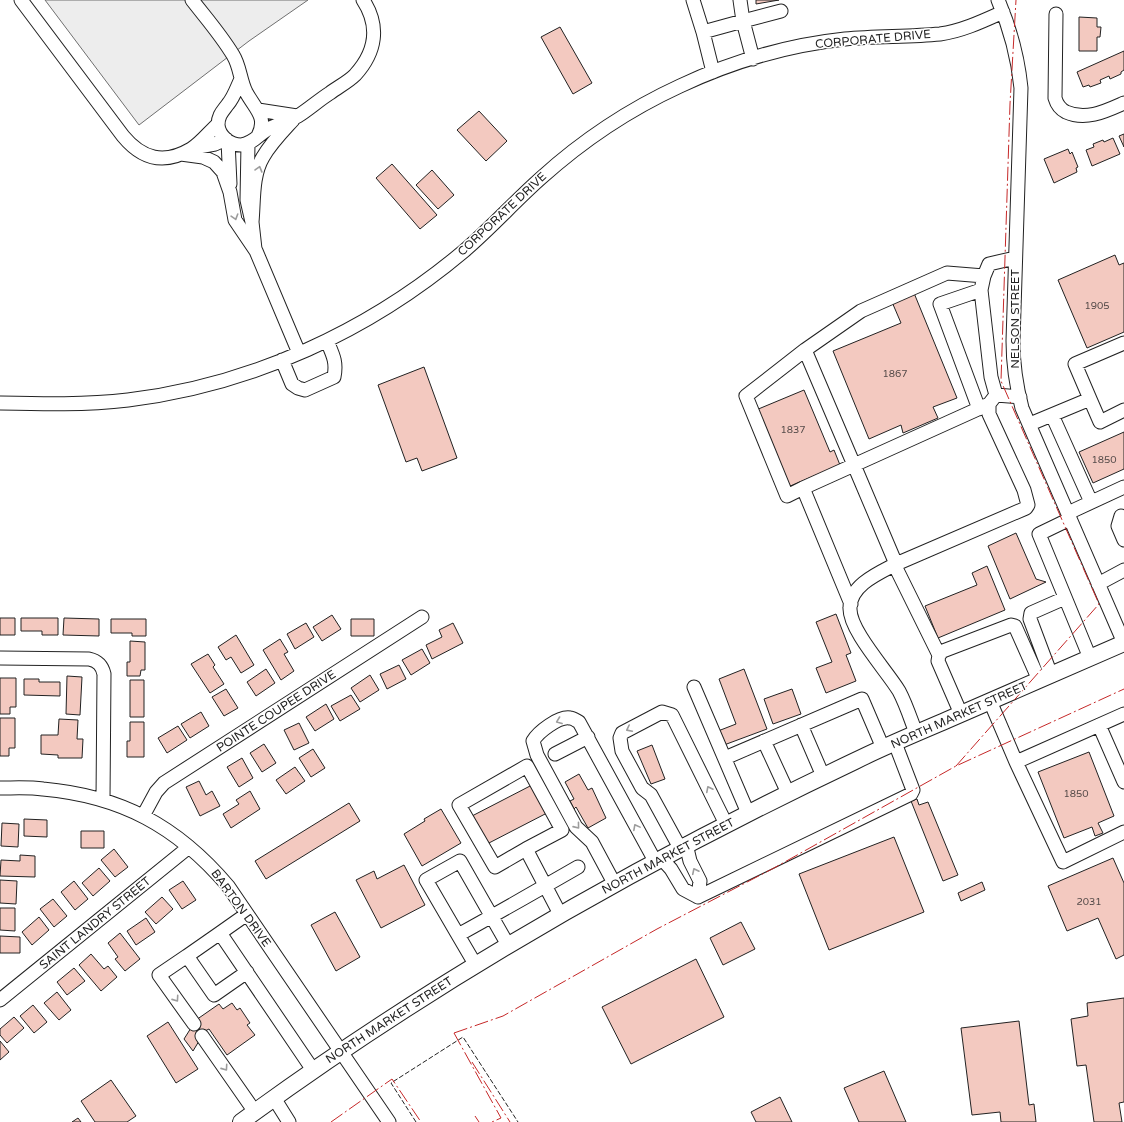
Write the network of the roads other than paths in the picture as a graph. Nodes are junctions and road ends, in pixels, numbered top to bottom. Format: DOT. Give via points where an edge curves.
graph roads {
  1 [pos="21,0"];
  2 [pos="192,0"];
  3 [pos="363,0"];
  4 [pos="693,0"];
  5 [pos="740,0"];
  6 [pos="998,0"];
  7 [pos="781,11"];
  8 [pos="1003,12"];
  9 [pos="1056,14"];
  10 [pos="744,21"];
  11 [pos="702,32"];
  12 [pos="753,59"];
  13 [pos="713,72"];
  14 [pos="241,79"];
  15 [pos="1124,103"];
  16 [pos="228,104"];
  17 [pos="256,108"];
  18 [pos="297,116"];
  19 [pos="218,124"];
  20 [pos="227,140"];
  21 [pos="253,140"];
  22 [pos="186,151"];
  23 [pos="230,192"];
  24 [pos="252,222"];
  25 [pos="256,251"];
  26 [pos="1015,258"];
  27 [pos="984,276"];
  28 [pos="981,290"];
  29 [pos="327,341"];
  30 [pos="1124,343"];
  31 [pos="805,350"];
  32 [pos="299,353"];
  33 [pos="282,360"];
  34 [pos="1020,397"];
  35 [pos="1090,399"];
  36 [pos="988,403"];
  37 [pos="0,404"];
  38 [pos="1124,410"];
  39 [pos="1052,415"];
  40 [pos="1030,424"];
  41 [pos="854,465"];
  42 [pos="1124,487"];
  43 [pos="803,488"];
  44 [pos="1091,502"];
  45 [pos="1069,516"];
  46 [pos="1120,521"];
  47 [pos="1124,540"];
  48 [pos="896,564"];
  49 [pos="1124,570"];
  50 [pos="1098,584"];
  51 [pos="1065,598"];
  52 [pos="851,604"];
  53 [pos="422,617"];
  54 [pos="1124,643"];
  55 [pos="939,655"];
  56 [pos="0,658"];
  57 [pos="1090,658"];
  58 [pos="1045,677"];
  59 [pos="694,687"];
  60 [pos="990,701"];
  61 [pos="960,714"];
  62 [pos="1124,714"];
  63 [pos="801,725"];
  64 [pos="1099,725"];
  65 [pos="916,733"];
  66 [pos="588,737"];
  67 [pos="764,741"];
  68 [pos="889,746"];
  69 [pos="555,754"];
  70 [pos="725,758"];
  71 [pos="1016,762"];
  72 [pos="823,776"];
  73 [pos="1124,782"];
  74 [pos="0,788"];
  75 [pos="788,793"];
  76 [pos="103,800"];
  77 [pos="748,813"];
  78 [pos="143,816"];
  79 [pos="726,824"];
  80 [pos="1124,832"];
  81 [pos="190,846"];
  82 [pos="683,846"];
  83 [pos="526,849"];
  84 [pos="658,860"];
  85 [pos="578,867"];
  86 [pos="614,883"];
  87 [pos="546,886"];
  88 [pos="698,898"];
  89 [pos="247,914"];
  90 [pos="560,914"];
  91 [pos="492,917"];
  92 [pos="220,933"];
  93 [pos="458,935"];
  94 [pos="508,945"];
  95 [pos="187,956"];
  96 [pos="476,964"];
  97 [pos="247,972"];
  98 [pos="0,1000"];
  99 [pos="194,1024"];
  100 [pos="202,1036"];
  101 [pos="340,1052"];
  102 [pos="314,1070"];
  103 [pos="274,1098"];
  104 [pos="255,1112"];
  105 [pos="241,1122"];
  106 [pos="290,1122"];
  107 [pos="389,1122"];
  1 -- 22 [label="street" via="132,146 154,158 166,158"];
  2 -- 14 [label="street" via="233,55"];
  3 -- 18 [label="street" via="369,10 374,29 373,46 365,62 354,76"];
  4 -- 11 [label="street"];
  5 -- 10 [label="street"];
  6 -- 8 [label="street, NELSON STREET"];
  7 -- 10 [label="street"];
  8 -- 12 [label="street, CORPORATE DRIVE" via="940,34 842,40 802,46"];
  8 -- 26 [label="street, NELSON STREET" via="1016,56 1021,88"];
  9 -- 15 [label="street" via="1056,104 1074,115 1090,116"];
  10 -- 11 [label="street"];
  10 -- 12 [label="street"];
  11 -- 13 [label="street"];
  12 -- 13 [label="street, CORPORATE DRIVE"];
  13 -- 29 [label="street, CORPORATE DRIVE" via="654,99 593,136 560,161 477,239 424,283 382,311"];
  14 -- 16 [label="street"];
  14 -- 17 [label="street"];
  16 -- 17 [label="street" via="234,101 248,102"];
  16 -- 19 [label="street" via="219,116"];
  17 -- 18 [label="street"];
  17 -- 21 [label="street" via="262,123 261,130"];
  18 -- 21 [label="street" via="269,128"];
  24 -- 18 [label="street, one-way" via="262,157"];
  19 -- 20 [label="street" via="219,130"];
  19 -- 22 [label="street"];
  20 -- 21 [label="street" via="241,145"];
  20 -- 22 [label="street"];
  20 -- 23 [label="street"];
  21 -- 24 [label="street" via="247,200"];
  22 -- 23 [label="street" via="214,162 223,172"];
  23 -- 25 [label="street, one-way" via="235,220"];
  24 -- 25 [label="street"];
  25 -- 32 [label="street"];
  26 -- 27 [label="street" via="989,264"];
  26 -- 34 [label="street, NELSON STREET" via="1013,358"];
  27 -- 28 [label="street"];
  27 -- 31 [label="street" via="947,273 861,311"];
  28 -- 36 [label="street" via="991,377"];
  28 -- 36 [label="street" via="940,304"];
  29 -- 32 [label="street, CORPORATE DRIVE"];
  29 -- 33 [label="street" via="336,366 334,377 305,390 292,384"];
  30 -- 35 [label="street" via="1075,364"];
  31 -- 41 [label="street"];
  31 -- 43 [label="street" via="746,396 787,496"];
  32 -- 33 [label="street, CORPORATE DRIVE"];
  33 -- 37 [label="street, CORPORATE DRIVE" via="186,390 129,400 72,404"];
  34 -- 36 [label="street"];
  34 -- 40 [label="street, NELSON STREET"];
  35 -- 38 [label="street" via="1100,422"];
  35 -- 39 [label="street"];
  36 -- 41 [label="street"];
  36 -- 48 [label="street" via="989,414 1024,490 1028,505"];
  39 -- 40 [label="street"];
  39 -- 44 [label="street"];
  40 -- 45 [label="street, NELSON STREET"];
  41 -- 43 [label="street"];
  41 -- 48 [label="street"];
  42 -- 44 [label="street"];
  43 -- 52 [label="street"];
  44 -- 45 [label="street"];
  45 -- 50 [label="street, NELSON STREET"];
  45 -- 51 [label="street" via="1038,534"];
  46 -- 47 [label="street"];
  48 -- 52 [label="street" via="861,585"];
  48 -- 55 [label="street"];
  49 -- 50 [label="street"];
  50 -- 54 [label="street, NELSON STREET"];
  51 -- 57 [label="street"];
  51 -- 58 [label="street" via="1030,614"];
  52 -- 65 [label="street" via="855,628 900,692"];
  53 -- 78 [label="street, POINTE COUPEE DRIVE" via="164,783"];
  54 -- 57 [label="main road, NORTH MARKET STREET"];
  55 -- 58 [label="street" via="943,651 1011,625 1015,626"];
  55 -- 61 [label="street" via="938,662"];
  56 -- 76 [label="street" via="89,659 102,667"];
  57 -- 58 [label="main road, NORTH MARKET STREET"];
  58 -- 60 [label="main road, NORTH MARKET STREET"];
  59 -- 70 [label="street"];
  60 -- 61 [label="main road, NORTH MARKET STREET"];
  60 -- 71 [label="street"];
  61 -- 65 [label="main road, NORTH MARKET STREET"];
  62 -- 64 [label="street"];
  63 -- 67 [label="street"];
  63 -- 68 [label="street" via="862,699"];
  63 -- 72 [label="street"];
  64 -- 71 [label="street"];
  64 -- 73 [label="street"];
  65 -- 68 [label="main road, NORTH MARKET STREET"];
  66 -- 69 [label="street"];
  84 -- 66 [label="street, one-way"];
  66 -- 86 [label="street, one-way" via="579,722 570,718 557,721 536,735 533,741 537,756 576,827 592,842"];
  67 -- 70 [label="street"];
  67 -- 75 [label="street"];
  68 -- 72 [label="main road, NORTH MARKET STREET"];
  68 -- 88 [label="street" via="913,790 911,794"];
  70 -- 77 [label="street"];
  71 -- 80 [label="street" via="1062,862"];
  72 -- 75 [label="main road, NORTH MARKET STREET"];
  74 -- 76 [label="street, BARTON DRIVE" via="41,788"];
  75 -- 77 [label="main road, NORTH MARKET STREET"];
  76 -- 78 [label="street, BARTON DRIVE"];
  77 -- 79 [label="main road, NORTH MARKET STREET"];
  78 -- 81 [label="street, BARTON DRIVE"];
  79 -- 82 [label="main road, NORTH MARKET STREET"];
  79 -- 82 [label="street, one-way" via="672,715 662,712 622,732 622,752 642,788 651,795"];
  81 -- 89 [label="street, BARTON DRIVE" via="228,886"];
  81 -- 98 [label="street, SAINT LANDRY STREET"];
  82 -- 84 [label="main road, NORTH MARKET STREET"];
  88 -- 82 [label="street, one-way" via="700,881"];
  83 -- 83 [label="street" via="495,867 459,805 527,766 562,830"];
  83 -- 87 [label="street"];
  84 -- 86 [label="main road, NORTH MARKET STREET"];
  84 -- 88 [label="street" via="671,869 683,889"];
  85 -- 87 [label="street"];
  86 -- 90 [label="main road, NORTH MARKET STREET"];
  87 -- 90 [label="street"];
  87 -- 91 [label="street"];
  89 -- 92 [label="street"];
  89 -- 101 [label="street, BARTON DRIVE"];
  90 -- 94 [label="main road, NORTH MARKET STREET"];
  91 -- 93 [label="street"];
  91 -- 93 [label="street" via="460,861 426,880"];
  91 -- 94 [label="street"];
  92 -- 95 [label="street"];
  92 -- 97 [label="street"];
  93 -- 96 [label="street"];
  94 -- 96 [label="main road, NORTH MARKET STREET"];
  95 -- 97 [label="street" via="214,995"];
  95 -- 99 [label="street, one-way" via="159,975"];
  96 -- 101 [label="main road, NORTH MARKET STREET"];
  97 -- 102 [label="street"];
  100 -- 104 [label="street, one-way"];
  101 -- 102 [label="main road, NORTH MARKET STREET"];
  101 -- 107 [label="street, BARTON DRIVE"];
  102 -- 103 [label="main road, NORTH MARKET STREET"];
  103 -- 104 [label="main road, NORTH MARKET STREET"];
  103 -- 106 [label="street"];
  104 -- 105 [label="main road, NORTH MARKET STREET"];
}
